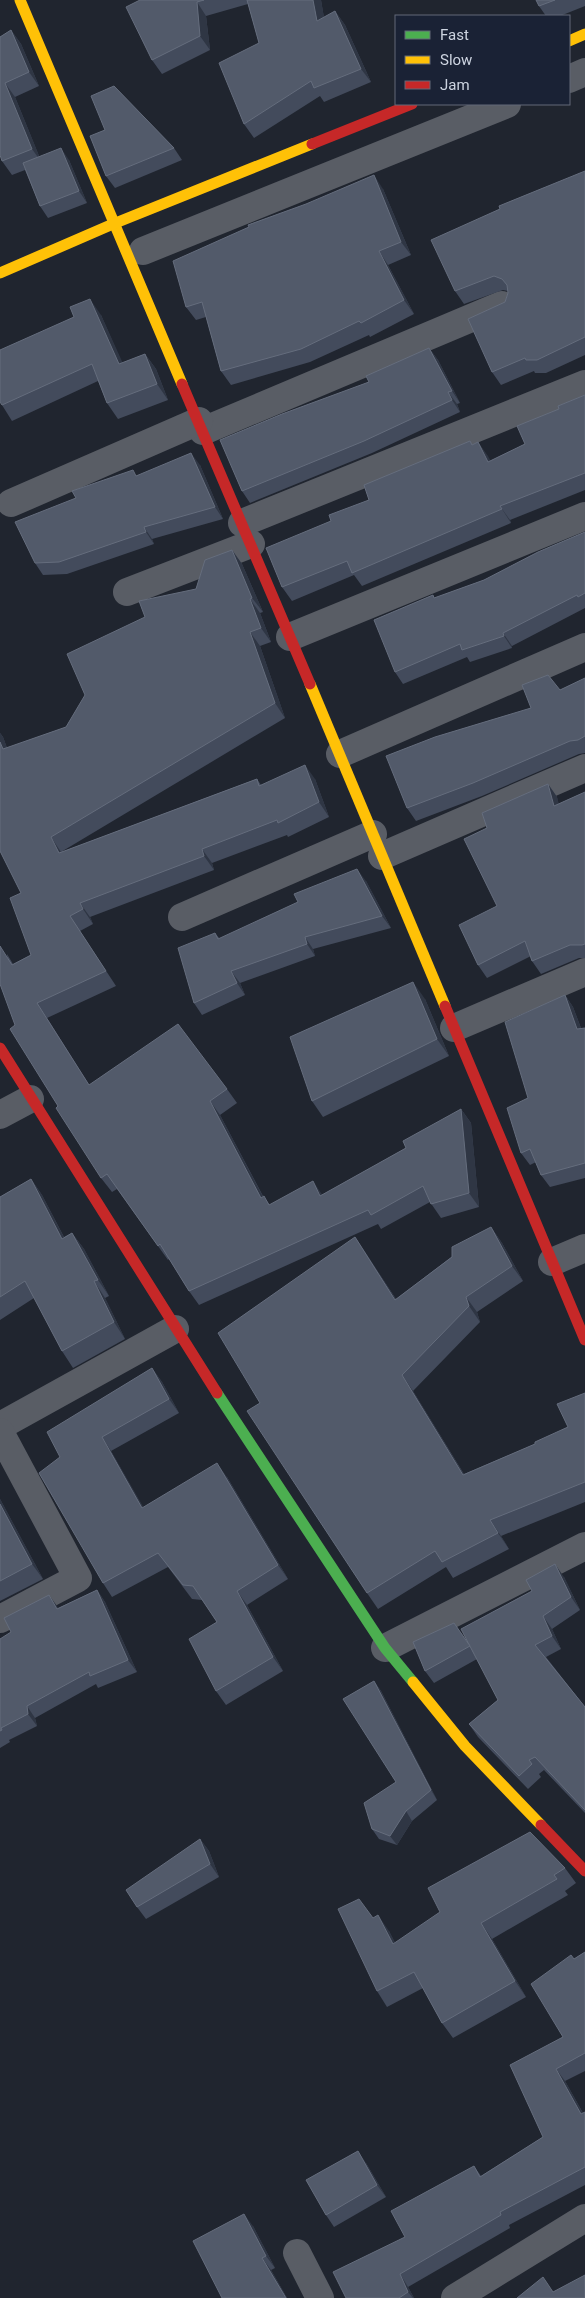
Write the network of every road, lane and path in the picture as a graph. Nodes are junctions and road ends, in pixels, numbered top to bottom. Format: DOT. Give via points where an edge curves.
graph roads {
  1 [pos="20,0"];
  2 [pos="585,34"];
  3 [pos="570,41"];
  4 [pos="585,72"];
  5 [pos="570,79"];
  6 [pos="410,105"];
  7 [pos="505,105"];
  8 [pos="113,224"];
  9 [pos="144,251"];
  10 [pos="0,273"];
  11 [pos="502,304"];
  12 [pos="585,384"];
  13 [pos="201,426"];
  14 [pos="11,503"];
  15 [pos="585,516"];
  16 [pos="247,533"];
  17 [pos="127,592"];
  18 [pos="290,636"];
  19 [pos="585,647"];
  20 [pos="340,754"];
  21 [pos="585,768"];
  22 [pos="377,845"];
  23 [pos="182,917"];
  24 [pos="585,972"];
  25 [pos="454,1028"];
  26 [pos="0,1048"];
  27 [pos="30,1099"];
  28 [pos="0,1115"];
  29 [pos="585,1248"];
  30 [pos="552,1262"];
  31 [pos="175,1329"];
  32 [pos="585,1340"];
  33 [pos="0,1426"];
  34 [pos="0,1432"];
  35 [pos="585,1546"];
  36 [pos="0,1619"];
  37 [pos="385,1648"];
  38 [pos="585,1871"];
  39 [pos="585,2218"];
  40 [pos="297,2253"];
  41 [pos="320,2298"];
  42 [pos="455,2298"];
  1 -- 8 [label="street"];
  2 -- 3 [label="street"];
  4 -- 5 [label="street"];
  6 -- 8 [label="street"];
  7 -- 9 [label="street"];
  8 -- 10 [label="street"];
  8 -- 13 [label="street"];
  11 -- 13 [label="street"];
  12 -- 16 [label="street"];
  13 -- 14 [label="street"];
  13 -- 16 [label="street"];
  15 -- 18 [label="street"];
  16 -- 17 [label="street"];
  16 -- 18 [label="street"];
  18 -- 20 [label="street"];
  19 -- 20 [label="street"];
  20 -- 22 [label="street"];
  21 -- 22 [label="street"];
  22 -- 23 [label="street"];
  22 -- 25 [label="street"];
  24 -- 25 [label="street"];
  25 -- 30 [label="street"];
  26 -- 27 [label="street"];
  27 -- 28 [label="street"];
  27 -- 31 [label="street"];
  29 -- 30 [label="street"];
  30 -- 32 [label="street"];
  31 -- 33 [label="street"];
  31 -- 37 [label="street"];
  34 -- 36 [label="street" via="78,1578"];
  35 -- 37 [label="street"];
  37 -- 38 [label="street" via="465,1746"];
  39 -- 42 [label="street"];
  40 -- 41 [label="street"];
}
